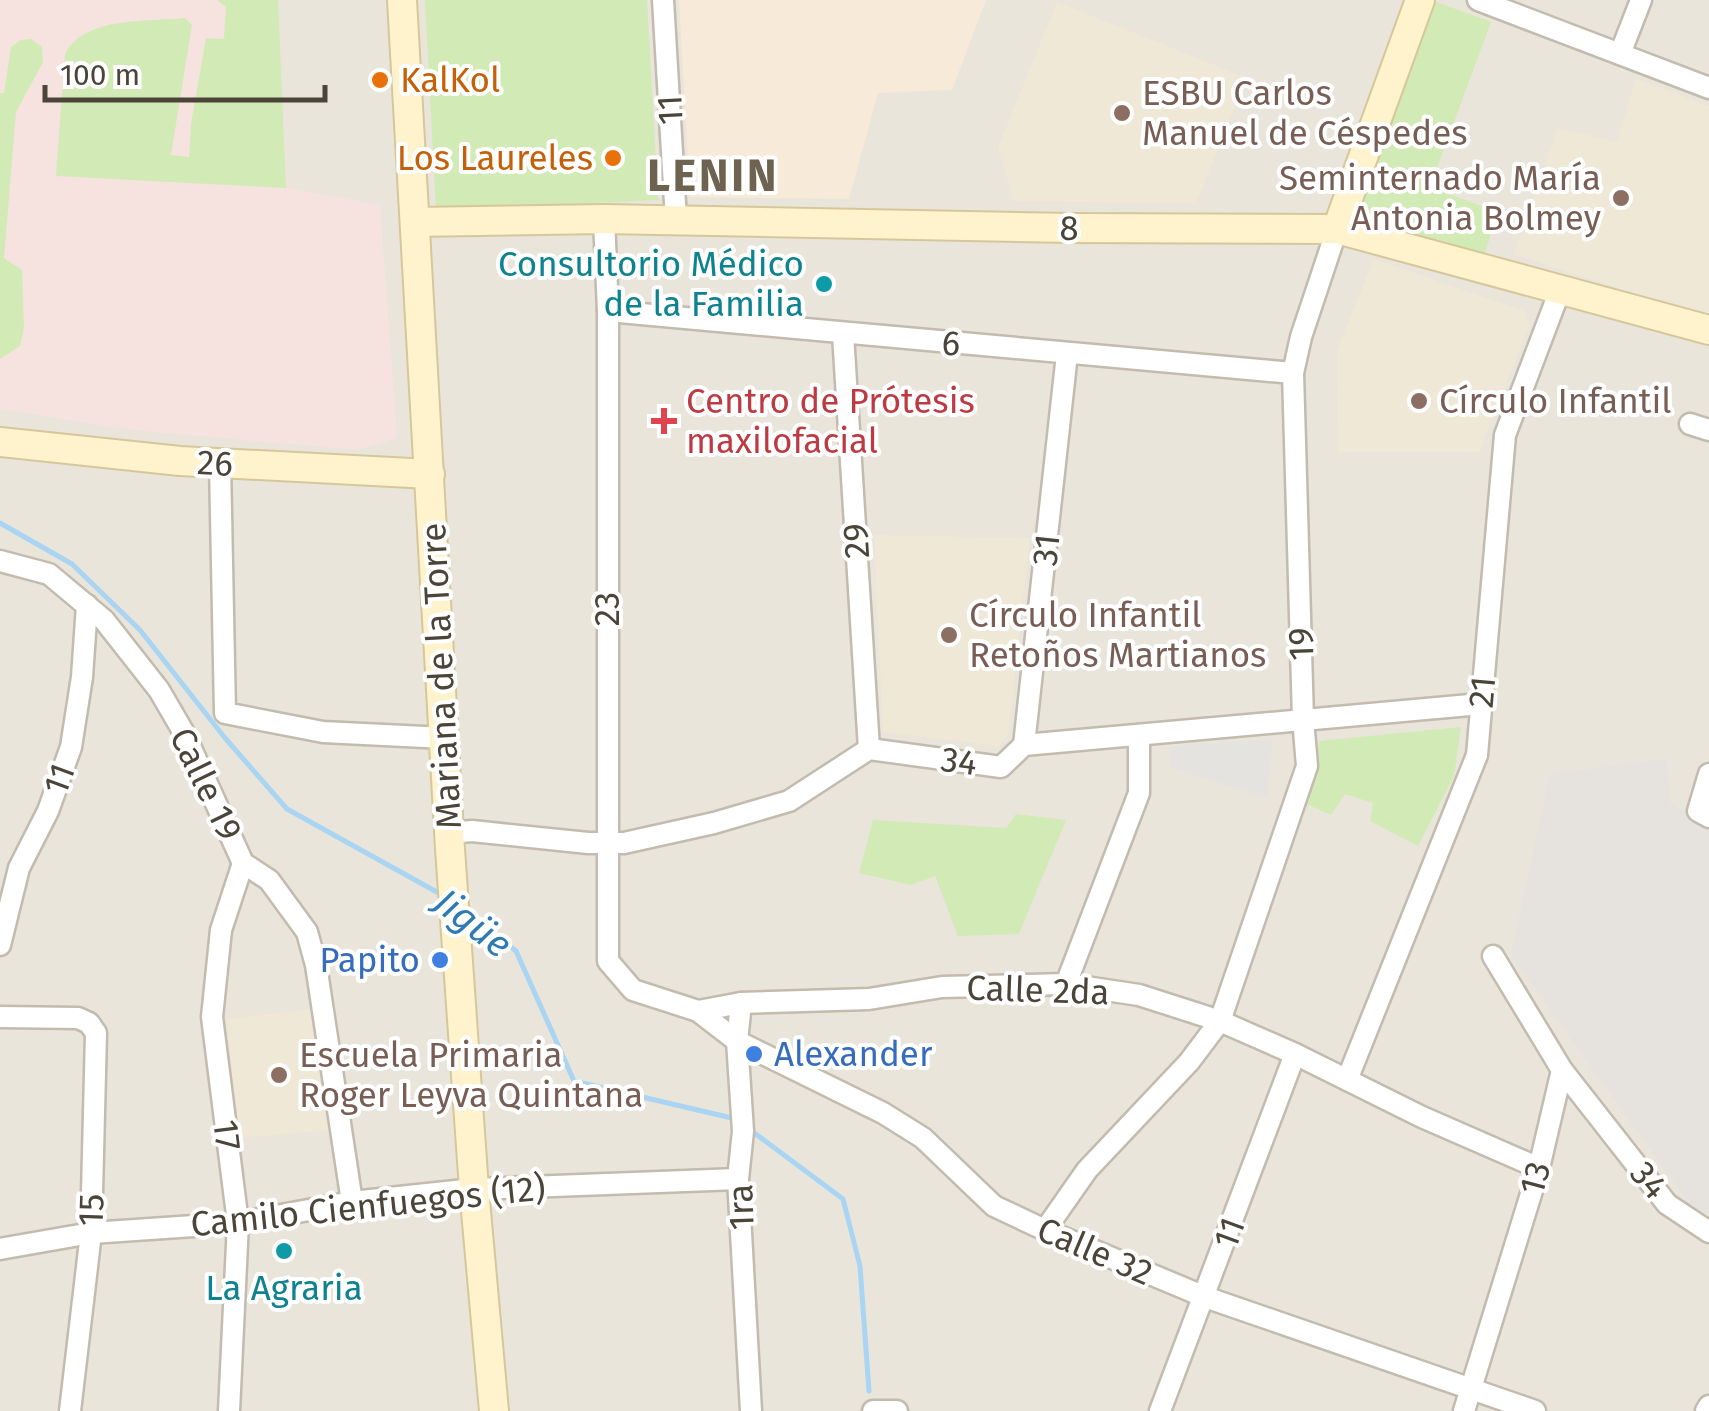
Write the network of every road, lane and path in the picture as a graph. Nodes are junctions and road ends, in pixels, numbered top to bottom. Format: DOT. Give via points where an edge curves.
graph roads {
  1 [pos="402,0"];
  2 [pos="663,0"];
  3 [pos="1420,0"];
  4 [pos="1478,0"];
  5 [pos="1640,0"];
  6 [pos="1620,54"];
  7 [pos="1709,88"];
  8 [pos="604,219"];
  9 [pos="676,220"];
  10 [pos="415,222"];
  11 [pos="1337,229"];
  12 [pos="1560,290"];
  13 [pos="608,311"];
  14 [pos="1709,330"];
  15 [pos="843,334"];
  16 [pos="1067,354"];
  17 [pos="1294,373"];
  18 [pos="0,442"];
  19 [pos="220,463"];
  20 [pos="430,474"];
  21 [pos="0,561"];
  22 [pos="87,605"];
  23 [pos="1480,704"];
  24 [pos="1303,719"];
  25 [pos="1139,735"];
  26 [pos="445,738"];
  27 [pos="1024,745"];
  28 [pos="869,749"];
  29 [pos="1709,774"];
  30 [pos="1703,814"];
  31 [pos="449,833"];
  32 [pos="606,843"];
  33 [pos="243,863"];
  34 [pos="0,945"];
  35 [pos="1494,956"];
  36 [pos="1066,984"];
  37 [pos="633,990"];
  38 [pos="741,1004"];
  39 [pos="698,1012"];
  40 [pos="0,1017"];
  41 [pos="1220,1021"];
  42 [pos="737,1041"];
  43 [pos="1296,1054"];
  44 [pos="1562,1070"];
  45 [pos="1347,1080"];
  46 [pos="1539,1168"];
  47 [pos="738,1179"];
  48 [pos="474,1188"];
  49 [pos="352,1202"];
  50 [pos="238,1223"];
  51 [pos="1045,1230"];
  52 [pos="1709,1232"];
  53 [pos="91,1233"];
  54 [pos="0,1249"];
  55 [pos="1205,1297"];
  56 [pos="1473,1388"];
  57 [pos="70,1411"];
  58 [pos="229,1411"];
  59 [pos="494,1411"];
  60 [pos="750,1411"];
  61 [pos="873,1411"];
  62 [pos="897,1411"];
  63 [pos="1160,1411"];
  64 [pos="1464,1411"];
  65 [pos="1534,1411"];
  1 -- 10 [label="street, Mariana de la Torre"];
  2 -- 9 [label="street, 11"];
  3 -- 11 [label="street, 19"];
  4 -- 6 [label="street"];
  5 -- 6 [label="street"];
  6 -- 7 [label="street"];
  8 -- 9 [label="street, 8"];
  8 -- 10 [label="street, 8"];
  8 -- 13 [label="street, 23"];
  9 -- 11 [label="street, 8"];
  10 -- 20 [label="street, Mariana de la Torre"];
  11 -- 12 [label="street, 8"];
  11 -- 17 [label="street, 19"];
  12 -- 14 [label="street, 8"];
  12 -- 23 [label="street, 21" via="1505,435"];
  13 -- 15 [label="street, 6"];
  13 -- 32 [label="street, 23"];
  15 -- 16 [label="street, 6"];
  15 -- 28 [label="street, 29"];
  16 -- 17 [label="street, 6"];
  16 -- 27 [label="street, 31"];
  17 -- 24 [label="street, 19"];
  18 -- 19 [label="street, 26"];
  19 -- 20 [label="street, 26"];
  19 -- 26 [label="street" via="225,713 322,732"];
  20 -- 26 [label="street, Mariana de la Torre"];
  21 -- 22 [label="street, Calle 19" via="49,574"];
  22 -- 33 [label="street, Calle 19" via="158,690 184,733"];
  22 -- 34 [label="street, 11" via="71,747 19,868"];
  23 -- 24 [label="street, 34"];
  23 -- 45 [label="street, 21" via="1476,755"];
  24 -- 25 [label="street, 34"];
  24 -- 41 [label="street, 19" via="1307,766"];
  25 -- 27 [label="street, 34"];
  25 -- 36 [label="street" via="1139,793"];
  26 -- 31 [label="street, Mariana de la Torre"];
  27 -- 28 [label="street, 34" via="1001,767"];
  28 -- 32 [label="street" via="789,801"];
  29 -- 30 [label="street"];
  31 -- 32 [label="street"];
  31 -- 48 [label="street, Mariana de la Torre"];
  32 -- 37 [label="street, 23" via="608,961"];
  33 -- 49 [label="street, Calle 19" via="269,880 308,932"];
  33 -- 50 [label="street, 17" via="221,930 212,1017"];
  35 -- 44 [label="street"];
  36 -- 38 [label="street, Calle 2da"];
  36 -- 41 [label="street, Calle 2da" via="1139,995"];
  37 -- 39 [label="street, Calle 2da"];
  38 -- 39 [label="street, Calle 2da"];
  38 -- 42 [label="street, 1ra"];
  39 -- 42 [label="street, Calle 32"];
  40 -- 53 [label="street, 15" via="78,1018 96,1033"];
  41 -- 43 [label="street, Calle 2da"];
  41 -- 51 [label="street, 19" via="1087,1170"];
  42 -- 47 [label="street, 1ra" via="743,1122"];
  42 -- 51 [label="street, Calle 32" via="883,1113 923,1138 994,1206"];
  43 -- 45 [label="street, Calle 2da"];
  43 -- 55 [label="street, 11"];
  44 -- 46 [label="street, 13"];
  44 -- 52 [label="street, 34" via="1667,1204"];
  45 -- 46 [label="street, Calle 2da"];
  46 -- 56 [label="street, 13"];
  47 -- 48 [label="street, Camilo Cienfuegos (12)"];
  47 -- 60 [label="street, 1ra"];
  48 -- 49 [label="street, Camilo Cienfuegos (12)"];
  48 -- 59 [label="street, Mariana de la Torre"];
  49 -- 50 [label="street, Camilo Cienfuegos (12)"];
  50 -- 53 [label="street, Camilo Cienfuegos (12)"];
  50 -- 58 [label="street, 17"];
  51 -- 55 [label="street, Calle 32"];
  53 -- 54 [label="street, Camilo Cienfuegos (12)"];
  53 -- 57 [label="street, 15"];
  55 -- 56 [label="street, Calle 32"];
  55 -- 63 [label="street, 11"];
  56 -- 64 [label="street, 13"];
  56 -- 65 [label="street, Calle 32"];
  61 -- 62 [label="street"];
}
